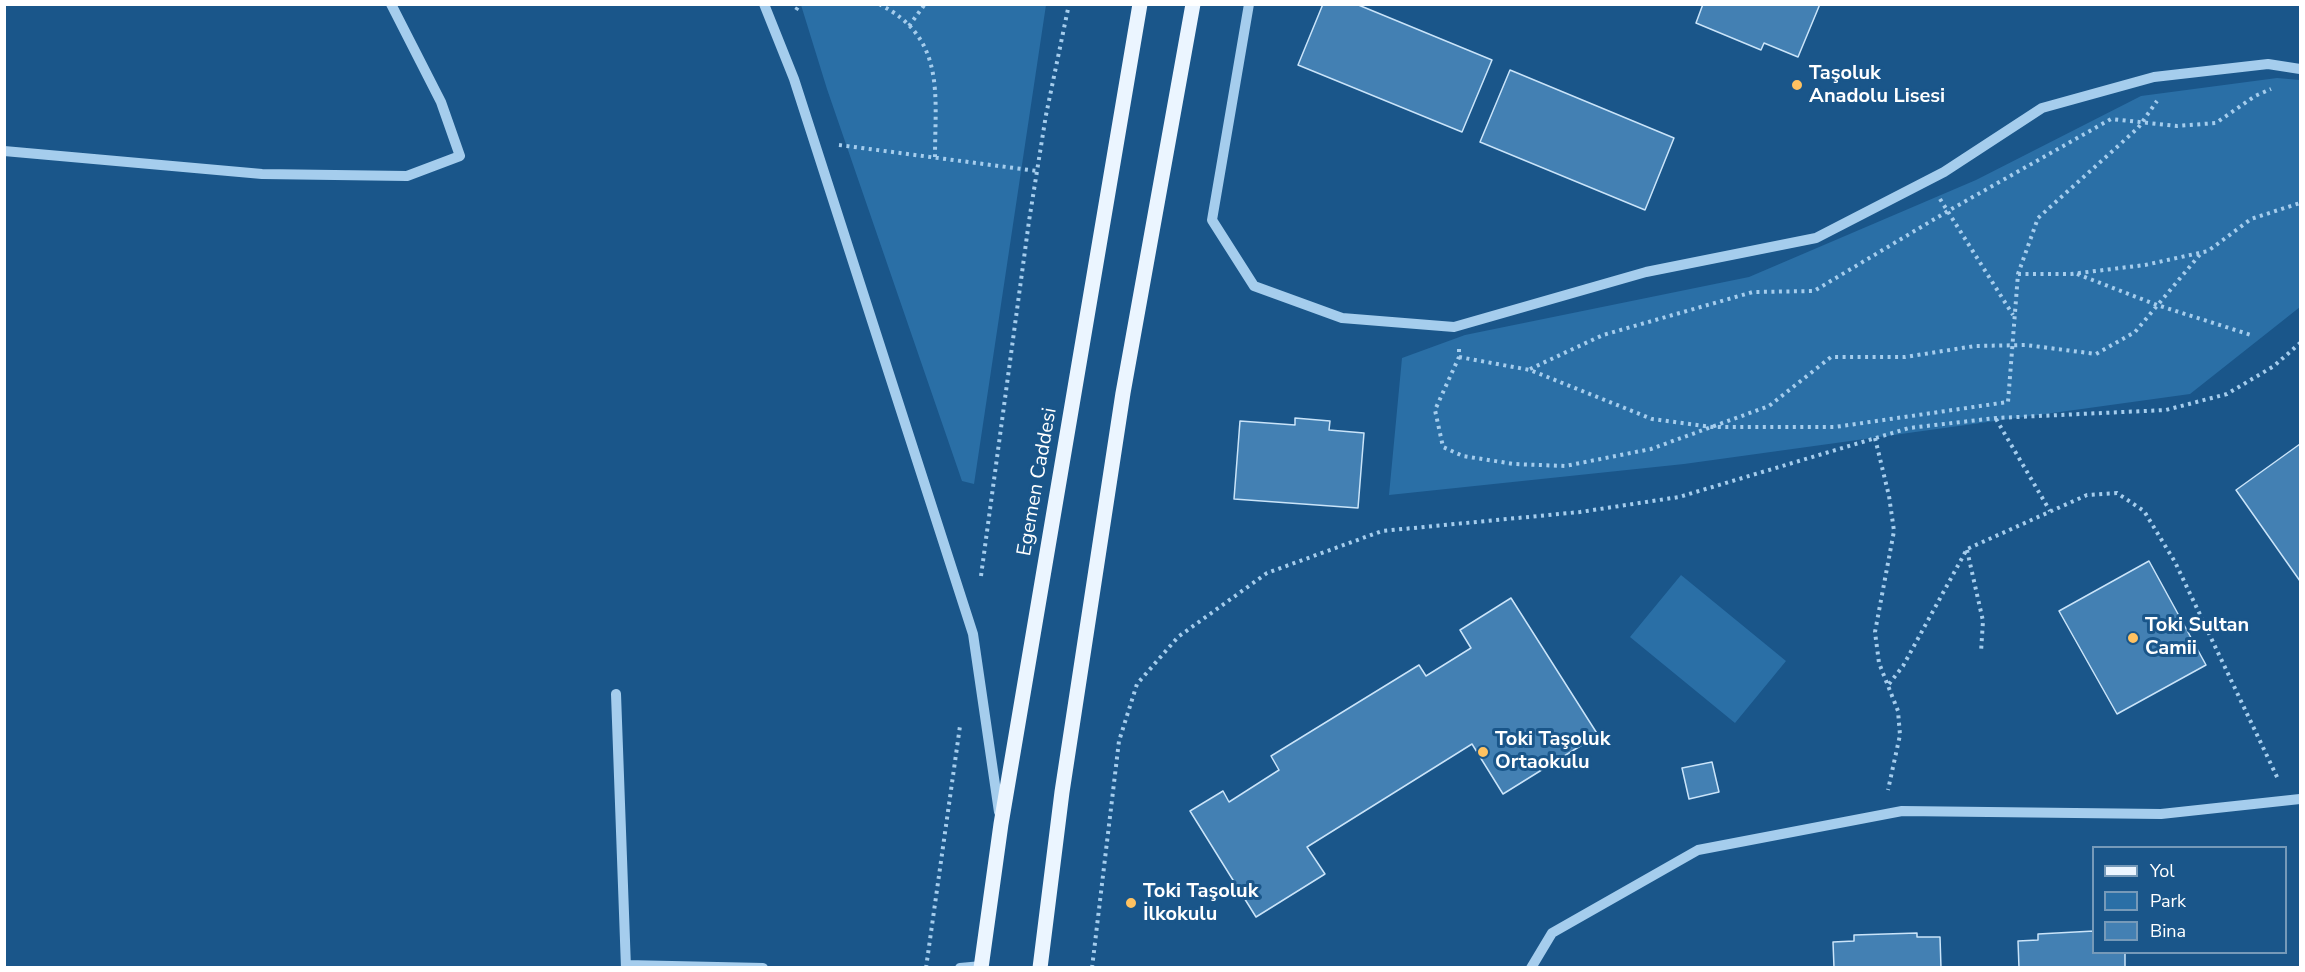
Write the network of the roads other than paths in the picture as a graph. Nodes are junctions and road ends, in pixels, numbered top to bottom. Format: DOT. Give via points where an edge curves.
graph roads {
  1 [pos="391,4"];
  2 [pos="764,4"];
  3 [pos="1140,4"];
  4 [pos="1194,4"];
  5 [pos="1249,4"];
  6 [pos="2301,69"];
  7 [pos="4,152"];
  8 [pos="616,694"];
  9 [pos="2301,799"];
  10 [pos="1001,824"];
  11 [pos="626,966"];
  12 [pos="982,967"];
  13 [pos="763,968"];
  14 [pos="960,968"];
  15 [pos="1040,968"];
  16 [pos="1531,968"];
  1 -- 7 [label="street" via="441,102 460,156 407,176 396,176 262,174"];
  2 -- 10 [label="street" via="815,142 973,634"];
  3 -- 10 [label="main road, Egemen Caddesi"];
  4 -- 15 [label="main road" via="1123,393 1062,792"];
  5 -- 6 [label="street" via="1212,220 1254,286 1342,318 1454,327 1646,272 1816,238 1928,180 2042,108 2154,77 2268,63"];
  8 -- 11 [label="street"];
  9 -- 16 [label="street" via="2161,814 1902,811 1698,850 1552,933"];
  10 -- 12 [label="main road, Egemen Caddesi"];
  11 -- 13 [label="street"];
  12 -- 14 [label="street"];
}
